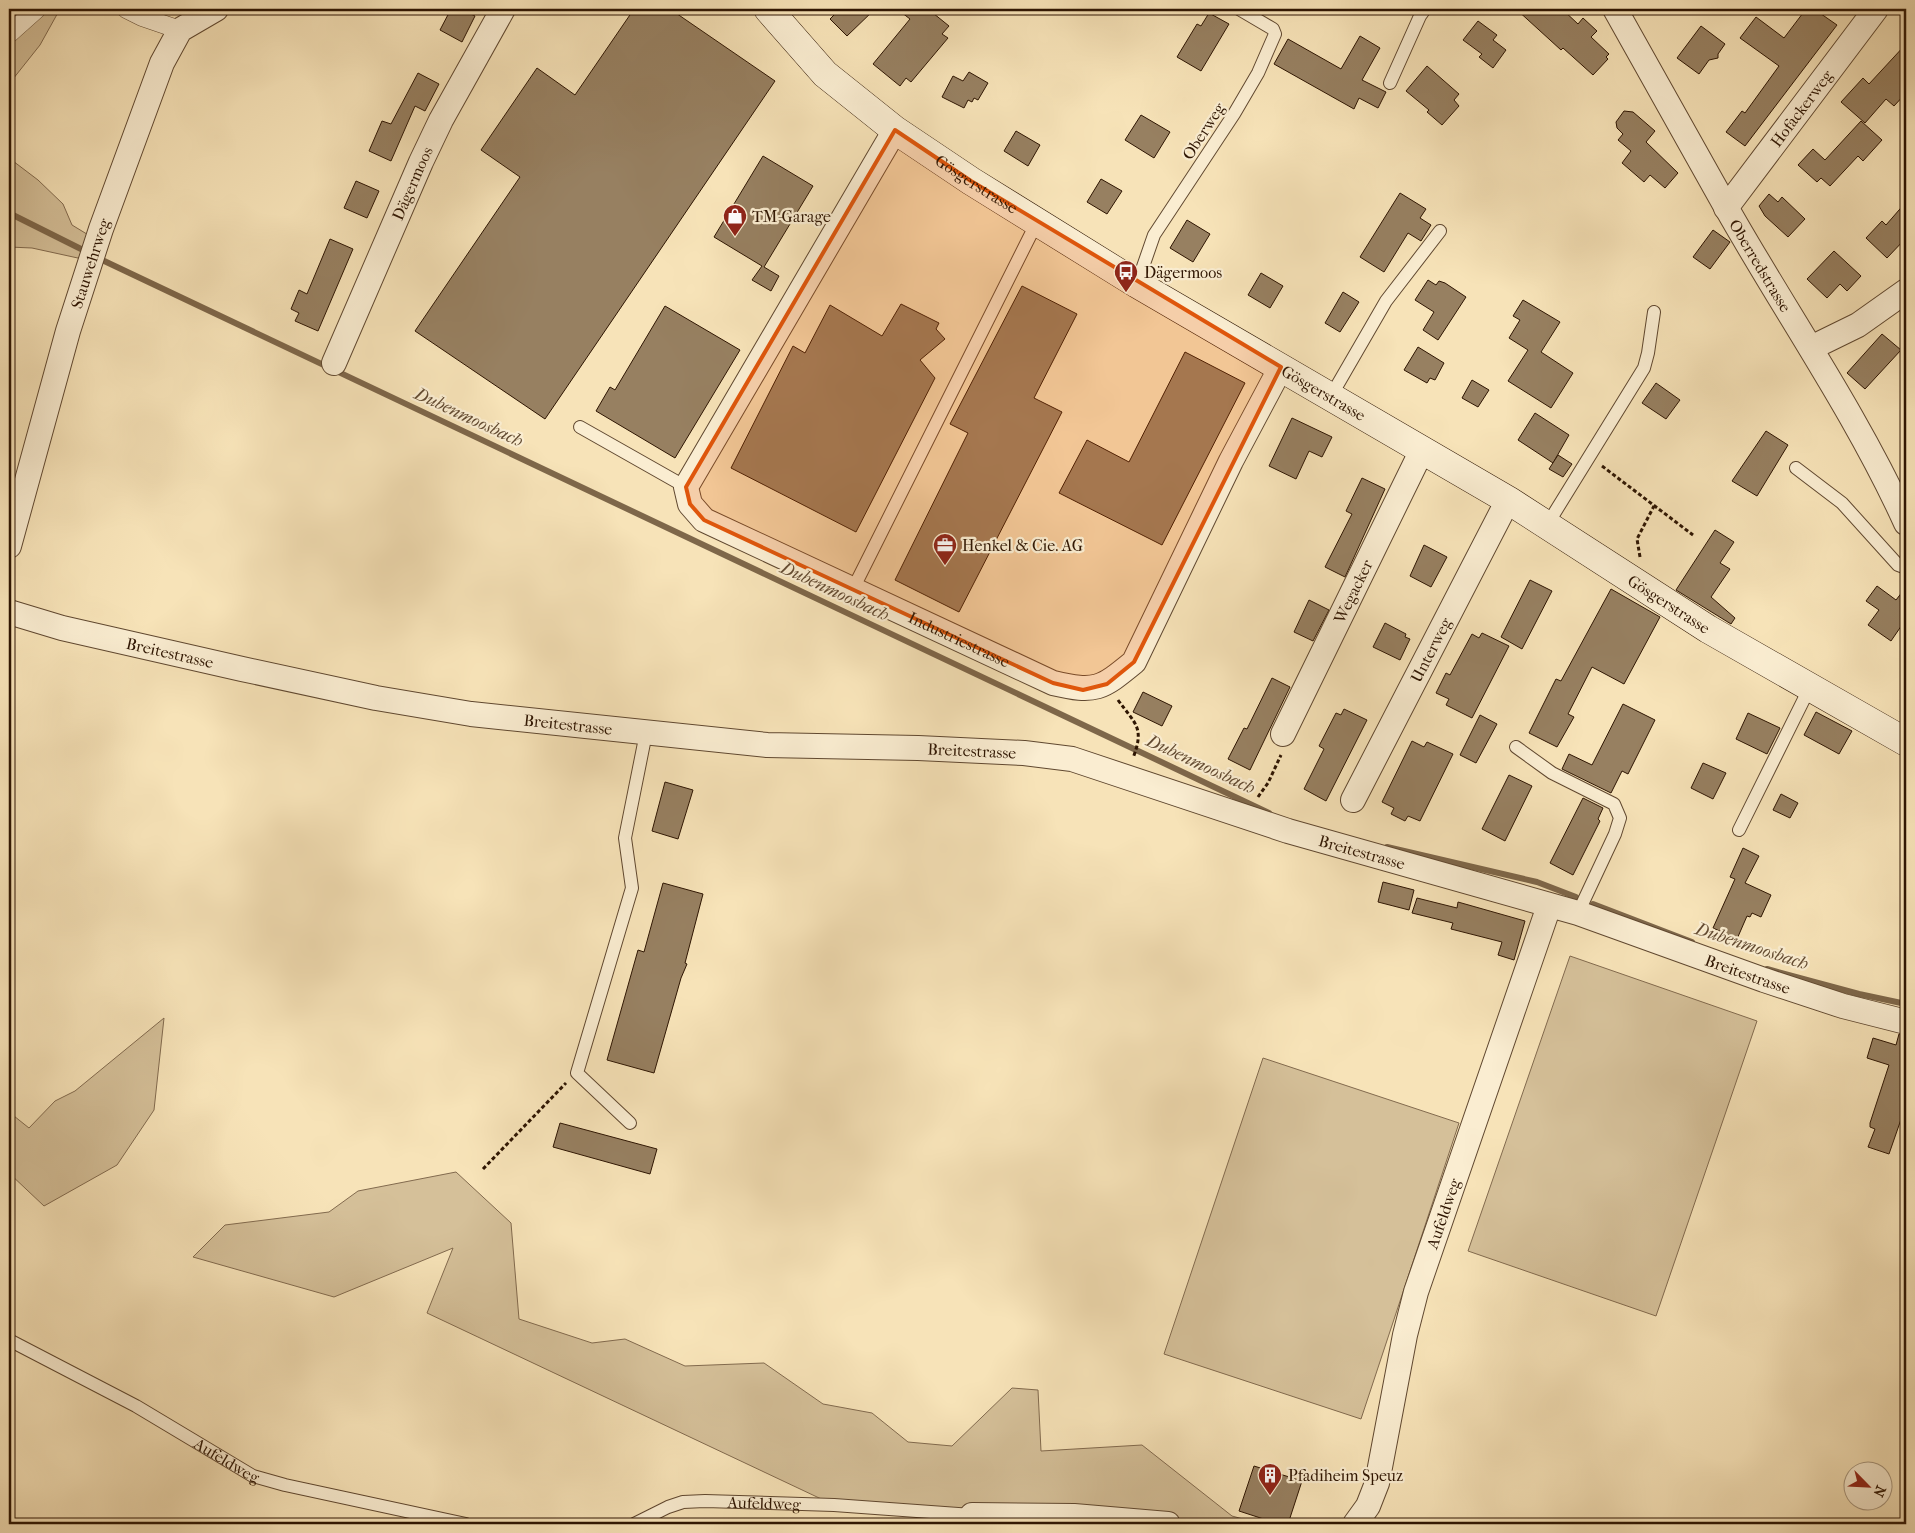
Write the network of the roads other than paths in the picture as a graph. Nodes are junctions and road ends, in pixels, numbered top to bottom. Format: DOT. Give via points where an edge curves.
graph roads {
  1 [pos="37,9"];
  2 [pos="126,9"];
  3 [pos="216,9"];
  4 [pos="503,9"];
  5 [pos="768,9"];
  6 [pos="1239,9"];
  7 [pos="1425,9"];
  8 [pos="1615,9"];
  9 [pos="1876,9"];
  10 [pos="180,30"];
  11 [pos="9,34"];
  12 [pos="1390,83"];
  13 [pos="895,130"];
  14 [pos="1726,208"];
  15 [pos="1037,222"];
  16 [pos="1440,230"];
  17 [pos="1137,284"];
  18 [pos="1906,291"];
  19 [pos="1654,312"];
  20 [pos="1811,348"];
  21 [pos="334,363"];
  22 [pos="1281,367"];
  23 [pos="1331,396"];
  24 [pos="580,427"];
  25 [pos="1422,450"];
  26 [pos="1796,468"];
  27 [pos="686,487"];
  28 [pos="1508,500"];
  29 [pos="1906,524"];
  30 [pos="1547,525"];
  31 [pos="9,546"];
  32 [pos="1906,568"];
  33 [pos="853,589"];
  34 [pos="9,612"];
  35 [pos="1810,687"];
  36 [pos="646,733"];
  37 [pos="1283,734"];
  38 [pos="1906,742"];
  39 [pos="1516,747"];
  40 [pos="1353,800"];
  41 [pos="1739,830"];
  42 [pos="1549,906"];
  43 [pos="1578,913"];
  44 [pos="1906,1022"];
  45 [pos="630,1124"];
  46 [pos="9,1340"];
  47 [pos="972,1515"];
  48 [pos="466,1524"];
  49 [pos="634,1524"];
  50 [pos="1168,1524"];
  51 [pos="1355,1524"];
  1 -- 11 [label="street"];
  2 -- 10 [label="street" via="142,18"];
  3 -- 10 [label="street"];
  4 -- 21 [label="street, Dägermoos" via="441,120"];
  5 -- 13 [label="main road, Gösgerstrasse" via="825,74"];
  6 -- 17 [label="lane, Oberweg" via="1276,34 1234,114 1154,235"];
  7 -- 12 [label="lane"];
  8 -- 14 [label="street, Oberredstrasse"];
  9 -- 14 [label="street, Hofackerweg"];
  10 -- 31 [label="street, Stauwehrweg" via="162,63 100,229 68,331"];
  13 -- 15 [label="main road, Gösgerstrasse"];
  13 -- 27 [label="street"];
  14 -- 20 [label="street, Oberredstrasse"];
  15 -- 17 [label="main road, Gösgerstrasse"];
  15 -- 33 [label="lane"];
  16 -- 23 [label="lane" via="1386,301"];
  17 -- 22 [label="main road, Gösgerstrasse"];
  18 -- 20 [label="street" via="1858,325"];
  19 -- 30 [label="lane" via="1644,368"];
  20 -- 29 [label="street, Oberredstrasse" via="1884,477"];
  22 -- 23 [label="main road, Gösgerstrasse"];
  22 -- 33 [label="street, Industriestrasse" via="1231,461 1134,662 1107,684 1083,690 1053,683"];
  23 -- 25 [label="main road, Gösgerstrasse"];
  24 -- 27 [label="lane"];
  25 -- 28 [label="main road, Gösgerstrasse"];
  25 -- 37 [label="street, Wegacker"];
  26 -- 32 [label="lane" via="1842,504 1898,565"];
  27 -- 33 [label="street, Industriestrasse" via="690,504 704,520"];
  28 -- 30 [label="main road, Gösgerstrasse"];
  28 -- 40 [label="street, Unterweg"];
  30 -- 35 [label="main road, Gösgerstrasse" via="1708,629"];
  34 -- 36 [label="street, Breitestrasse" via="110,640 376,698 471,714"];
  35 -- 38 [label="main road, Gösgerstrasse"];
  35 -- 41 [label="lane"];
  36 -- 42 [label="street, Breitestrasse" via="767,745 1024,753 1072,760 1288,832"];
  36 -- 45 [label="lane" via="625,838 632,888 577,1073"];
  39 -- 43 [label="lane" via="1552,773 1614,804 1620,818"];
  42 -- 43 [label="street, Breitestrasse"];
  42 -- 51 [label="street, Aufeldweg" via="1416,1292 1377,1483 1368,1506"];
  43 -- 44 [label="street, Breitestrasse" via="1782,986"];
  46 -- 48 [label="lane, Aufeldweg" via="144,1410 253,1476"];
  47 -- 49 [label="lane, Aufeldweg" via="834,1505 705,1501 683,1502"];
  47 -- 50 [label="street, Aufeldweg" via="1074,1516"];
}
